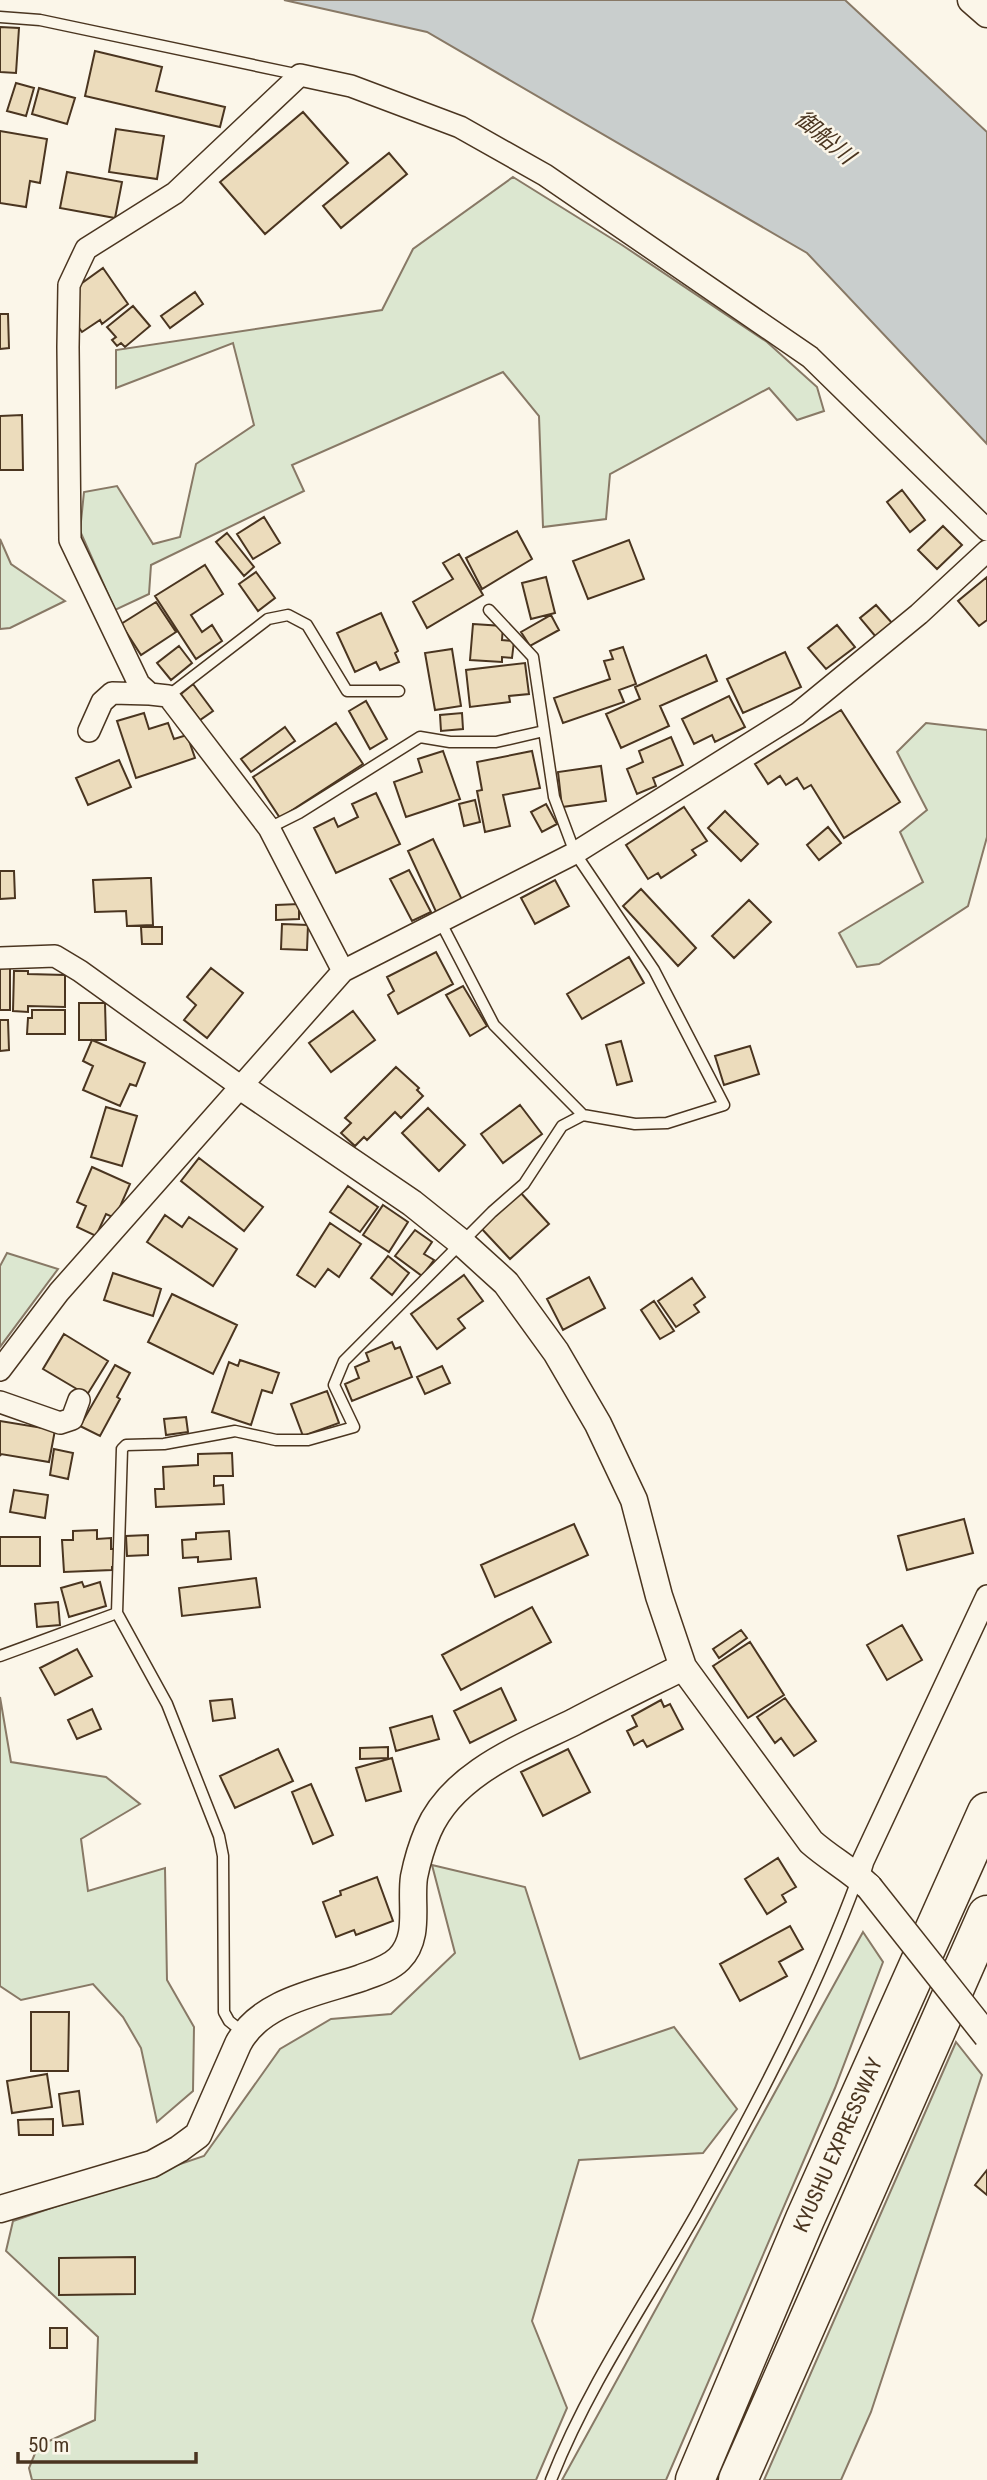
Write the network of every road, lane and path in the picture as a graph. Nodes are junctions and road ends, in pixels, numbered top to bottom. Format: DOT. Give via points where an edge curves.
graph roads {
  1 [pos="971,0"];
  2 [pos="987,14"];
  3 [pos="0,17"];
  4 [pos="300,75"];
  5 [pos="987,530"];
  6 [pos="987,551"];
  7 [pos="489,610"];
  8 [pos="399,691"];
  9 [pos="159,695"];
  10 [pos="89,731"];
  11 [pos="544,731"];
  12 [pos="269,828"];
  13 [pos="575,853"];
  14 [pos="440,922"];
  15 [pos="0,958"];
  16 [pos="343,971"];
  17 [pos="240,1086"];
  18 [pos="583,1115"];
  19 [pos="462,1243"];
  20 [pos="0,1370"];
  21 [pos="79,1400"];
  22 [pos="0,1402"];
  23 [pos="987,1596"];
  24 [pos="117,1613"];
  25 [pos="0,1656"];
  26 [pos="683,1667"];
  27 [pos="987,1812"];
  28 [pos="863,1882"];
  29 [pos="987,1915"];
  30 [pos="244,2033"];
  31 [pos="987,2036"];
  32 [pos="0,2209"];
  33 [pos="551,2480"];
  34 [pos="695,2480"];
  35 [pos="738,2480"];
  1 -- 2 [label="street"];
  3 -- 4 [label="lane" via="40,20"];
  4 -- 5 [label="street" via="351,86 460,127 545,175 810,357"];
  4 -- 9 [label="street" via="175,193 86,249 69,285 70,540 139,684"];
  6 -- 13 [label="street" via="919,614 797,713"];
  7 -- 11 [label="lane" via="533,657"];
  8 -- 9 [label="lane" via="347,691 307,625 288,614 268,619"];
  9 -- 10 [label="street" via="112,693 102,702"];
  9 -- 12 [label="street"];
  11 -- 12 [label="lane" via="496,742 420,737"];
  11 -- 13 [label="lane" via="554,797"];
  12 -- 16 [label="street"];
  13 -- 14 [label="street"];
  13 -- 18 [label="lane" via="654,970 724,1105 667,1123 635,1124"];
  14 -- 16 [label="street"];
  14 -- 18 [label="lane" via="494,1025"];
  15 -- 17 [label="street" via="55,956"];
  16 -- 17 [label="street"];
  17 -- 19 [label="street" via="412,1203"];
  17 -- 20 [label="street" via="59,1292"];
  18 -- 19 [label="lane" via="562,1126 524,1184"];
  19 -- 24 [label="lane" via="344,1361 334,1385 354,1427 308,1440 276,1440 235,1431 122,1449"];
  19 -- 26 [label="street" via="506,1283 556,1352 598,1424 634,1500"];
  21 -- 22 [label="street" via="72,1419 60,1423"];
  23 -- 28 [label="street" via="863,1861"];
  24 -- 25 [label="lane"];
  24 -- 30 [label="lane" via="167,1704 219,1836 224,2012"];
  26 -- 28 [label="street" via="811,1842"];
  26 -- 30 [label="street" via="491,1764 465,1784 448,1799 428,1830 414,1877 412,1931 400,1959 383,1970 283,2005"];
  27 -- 34 [label="highway, KYUSHU EXPRESSWAY" via="805,2219"];
  28 -- 31 [label="street, bridge"];
  28 -- 33 [label="lane" via="793,2034 591,2393"];
  29 -- 35 [label="highway, KYUSHU EXPRESSWAY"];
  30 -- 32 [label="street" via="198,2135 179,2149 152,2164"];
}
